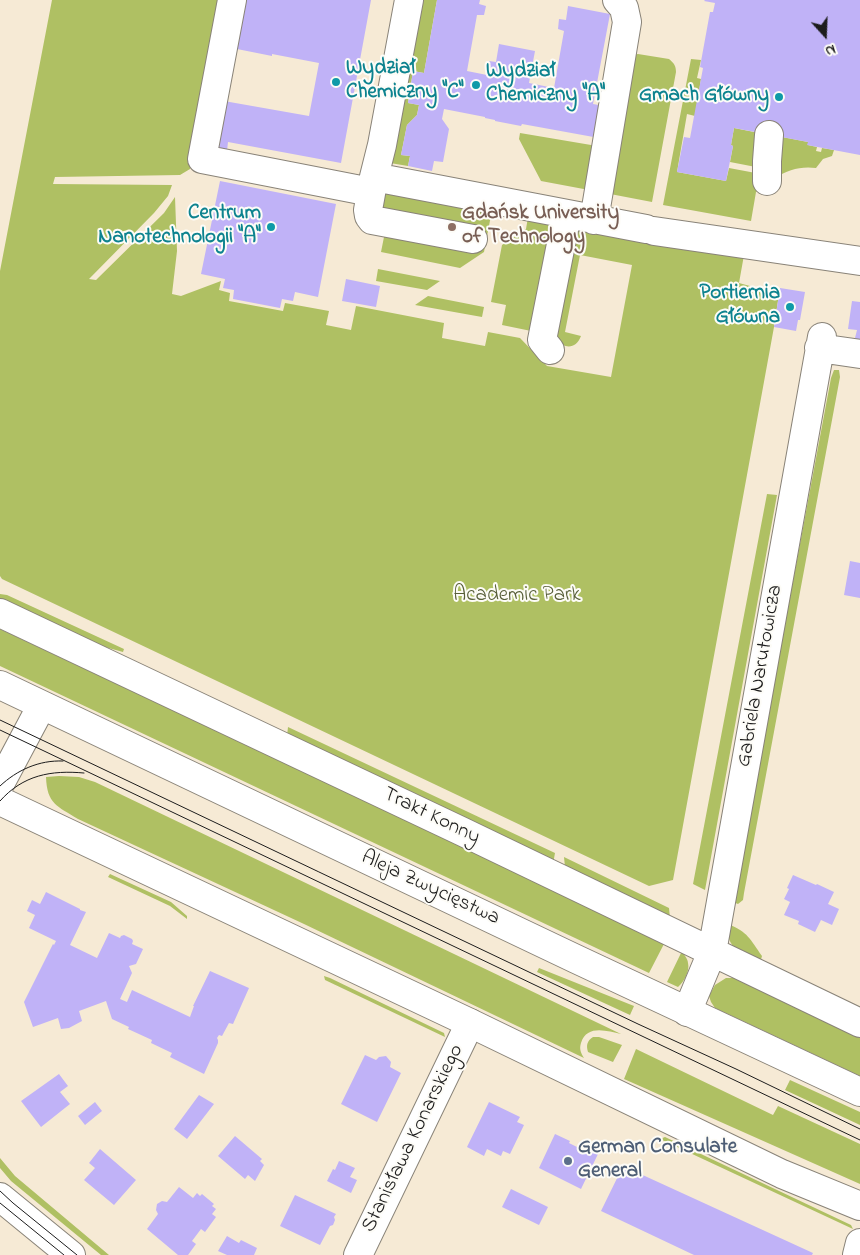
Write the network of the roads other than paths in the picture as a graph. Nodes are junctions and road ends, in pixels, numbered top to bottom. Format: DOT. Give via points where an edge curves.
graph roads {
  1 [pos="232,0"];
  2 [pos="409,0"];
  3 [pos="618,0"];
  4 [pos="769,135"];
  5 [pos="767,181"];
  6 [pos="373,184"];
  7 [pos="567,214"];
  8 [pos="594,220"];
  9 [pos="473,239"];
  10 [pos="860,261"];
  11 [pos="550,350"];
  12 [pos="860,354"];
  13 [pos="0,614"];
  14 [pos="0,685"];
  15 [pos="42,705"];
  16 [pos="0,784"];
  17 [pos="0,801"];
  18 [pos="712,952"];
  19 [pos="687,1012"];
  20 [pos="470,1023"];
  21 [pos="860,1023"];
  22 [pos="860,1092"];
  23 [pos="0,1197"];
  24 [pos="860,1206"];
  25 [pos="860,1243"];
  26 [pos="71,1255"];
  27 [pos="358,1255"];
  28 [pos="856,1255"];
  1 -- 6 [label="street" via="202,159"];
  2 -- 6 [label="street"];
  3 -- 8 [label="street" via="624,8 627,22"];
  4 -- 5 [label="street"];
  6 -- 7 [label="street"];
  6 -- 9 [label="street" via="368,210 372,220"];
  7 -- 8 [label="street"];
  7 -- 11 [label="street" via="542,340"];
  8 -- 10 [label="street"];
  12 -- 18 [label="street, Gabriela Narutowicza" via="821,342"];
  13 -- 18 [label="street, Trakt Konny"];
  14 -- 15 [label="street, Aleja Zwycięstwa"];
  15 -- 16 [label="street"];
  15 -- 19 [label="street, Aleja Zwycięstwa"];
  17 -- 20 [label="street"];
  18 -- 19 [label="street, Gabriela Narutowicza"];
  18 -- 21 [label="street, Trakt Konny"];
  19 -- 22 [label="street, Aleja Zwycięstwa"];
  20 -- 24 [label="street" via="782,1174"];
  20 -- 27 [label="street, Stanisława Konarskiego"];
  23 -- 26 [label="street"];
  25 -- 28 [label="street"];
}
